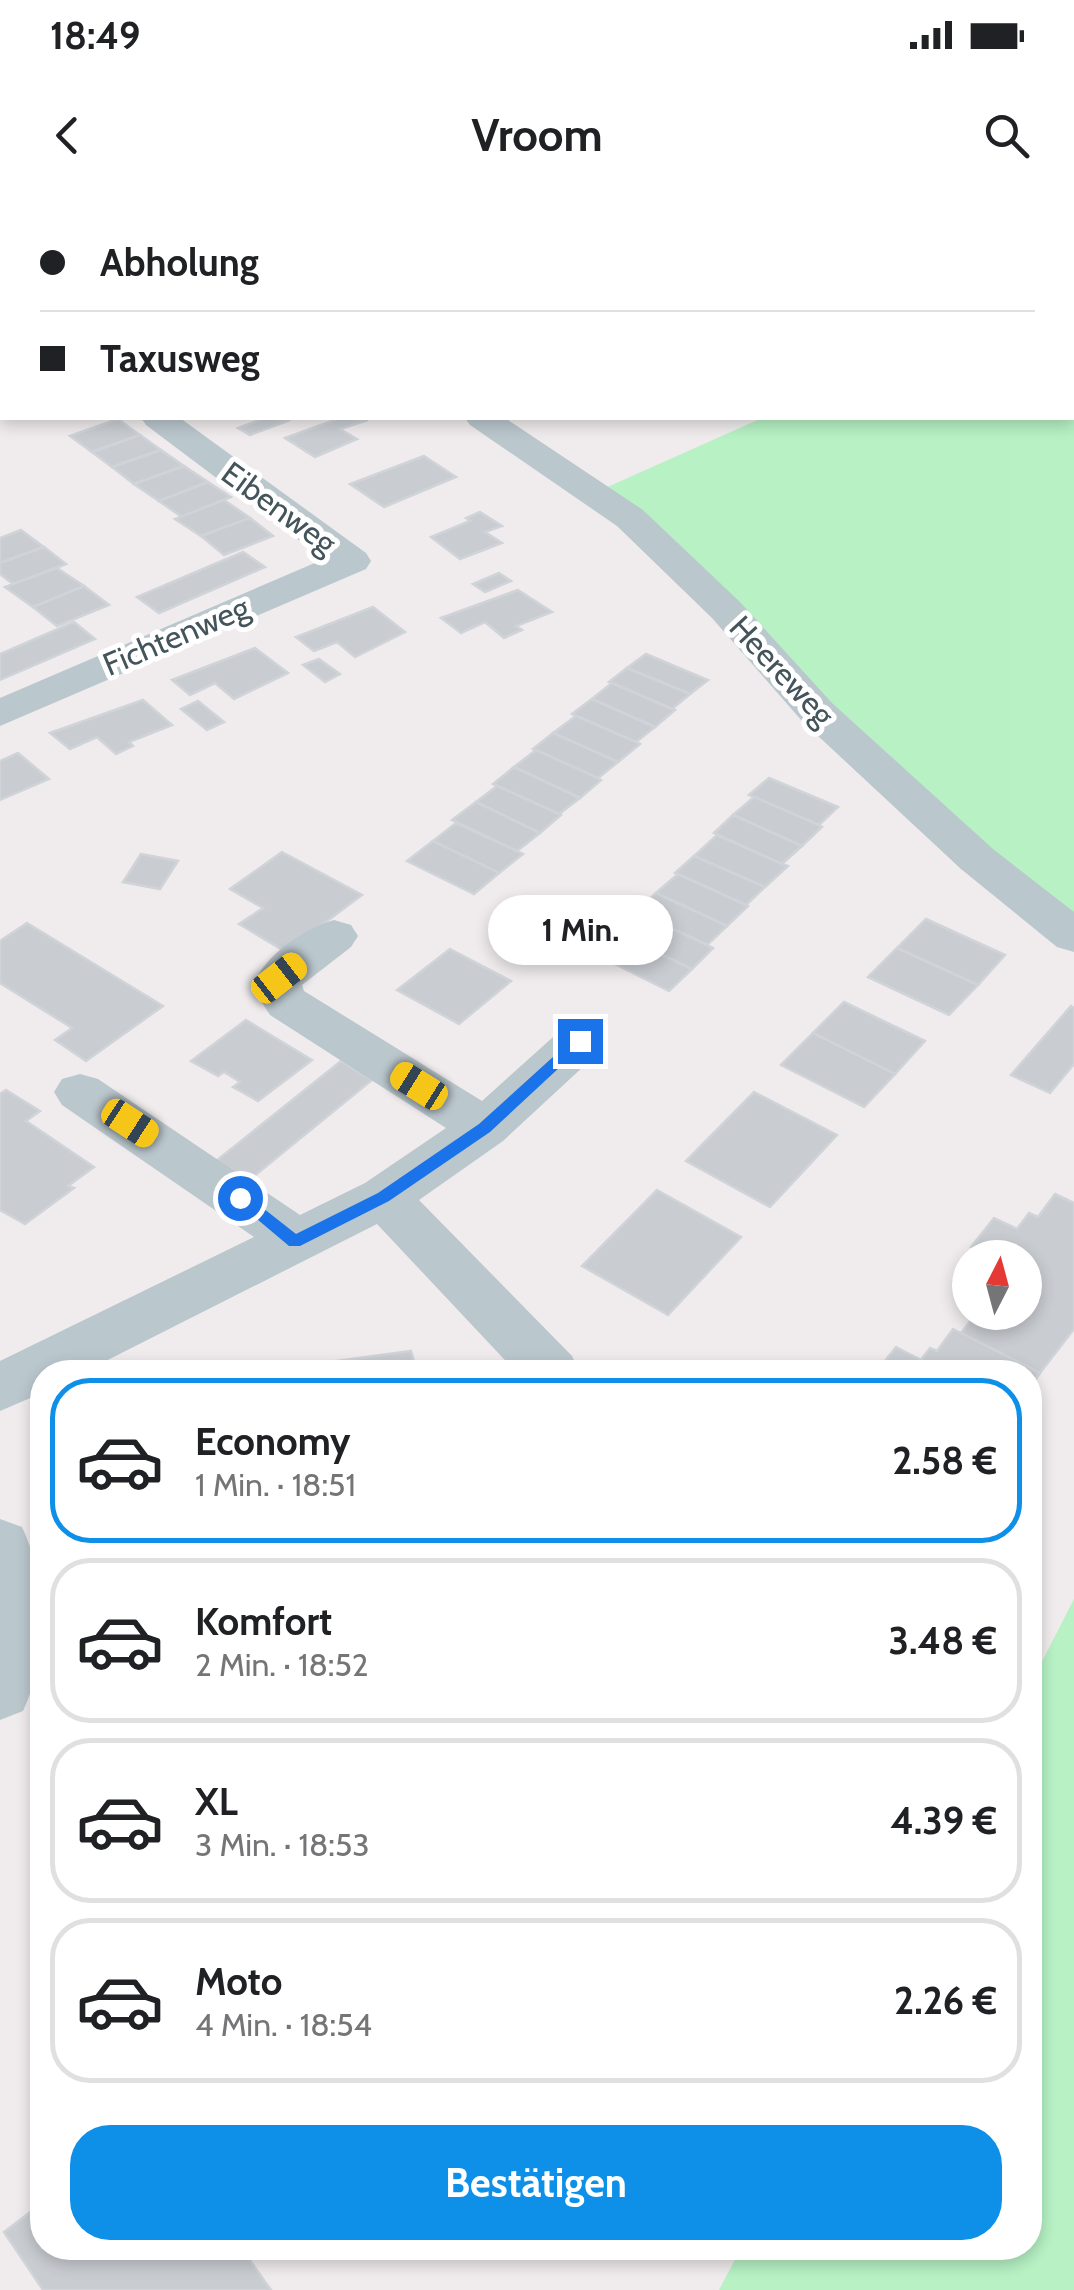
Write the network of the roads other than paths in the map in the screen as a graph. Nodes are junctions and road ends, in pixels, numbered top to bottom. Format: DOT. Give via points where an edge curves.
graph roads {
  1 [pos="161,420"];
  2 [pos="485,420"];
  3 [pos="352,561"];
  4 [pos="0,713"];
  5 [pos="334,936"];
  6 [pos="1074,936"];
  7 [pos="580,1041"];
  8 [pos="80,1092"];
  9 [pos="485,1128"];
  10 [pos="384,1197"];
  11 [pos="294,1242"];
  12 [pos="56,1360"];
  13 [pos="540,1360"];
  14 [pos="30,1373"];
  15 [pos="0,1388"];
  16 [pos="0,1546"];
  17 [pos="0,1690"];
  1 -- 3 [label="street, Eibenweg"];
  2 -- 6 [label="street, Heereweg" via="630,518 726,610 816,712 977,860"];
  3 -- 4 [label="street, Fichtenweg"];
  5 -- 9 [label="street" via="279,978 277,989 287,1003"];
  7 -- 9 [label="street"];
  8 -- 11 [label="street"];
  9 -- 10 [label="street"];
  10 -- 11 [label="street"];
  10 -- 13 [label="street"];
  11 -- 12 [label="street"];
  14 -- 15 [label="street"];
  16 -- 17 [label="street" via="12,1596 9,1663"];
}
